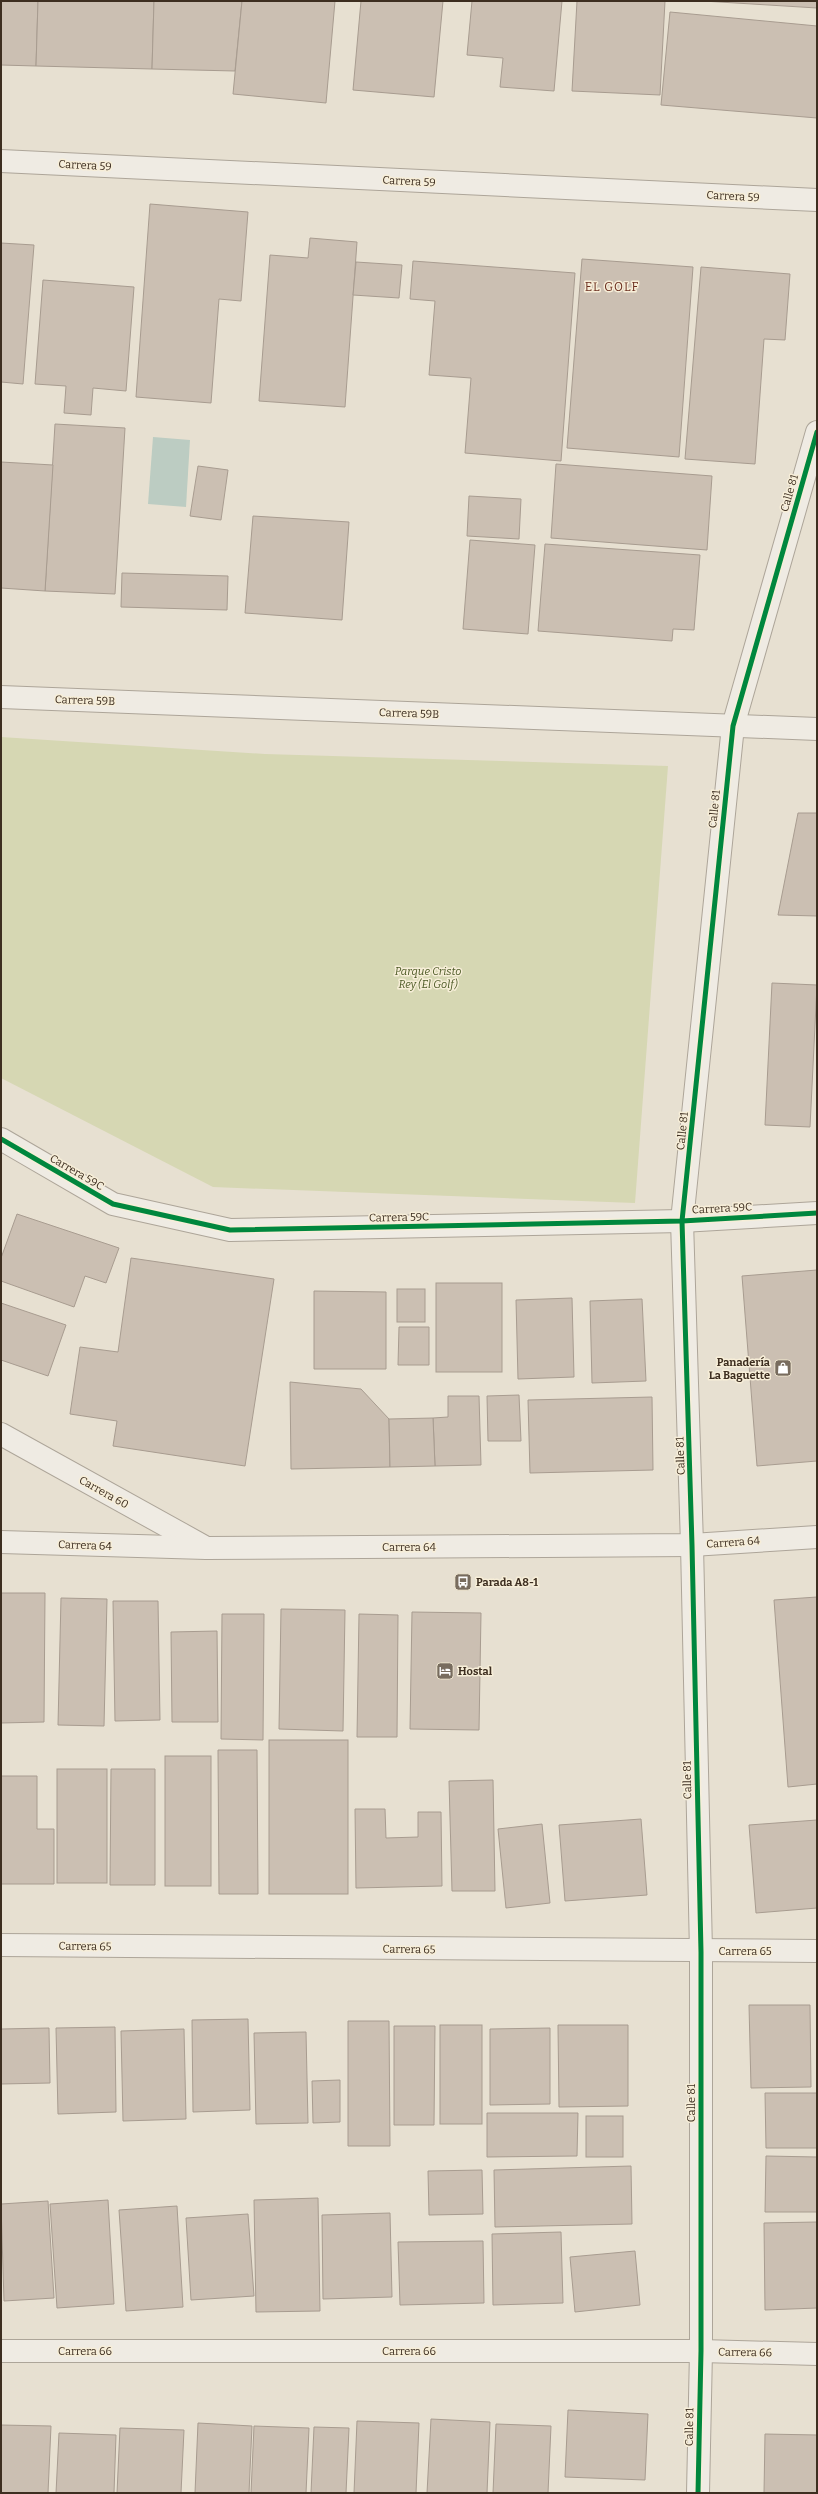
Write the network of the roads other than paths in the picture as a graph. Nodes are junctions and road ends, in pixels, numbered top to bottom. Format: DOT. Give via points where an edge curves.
graph roads {
  1 [pos="1,161"];
  2 [pos="817,200"];
  3 [pos="817,432"];
  4 [pos="1,697"];
  5 [pos="733,726"];
  6 [pos="817,729"];
  7 [pos="1,1139"];
  8 [pos="817,1213"];
  9 [pos="682,1221"];
  10 [pos="1,1434"];
  11 [pos="817,1536"];
  12 [pos="1,1542"];
  13 [pos="692,1545"];
  14 [pos="206,1548"];
  15 [pos="1,1945"];
  16 [pos="817,1951"];
  17 [pos="701,1952"];
  18 [pos="1,2351"];
  19 [pos="701,2351"];
  20 [pos="817,2354"];
  21 [pos="698,2493"];
  1 -- 2 [label="street, Carrera 59"];
  3 -- 5 [label="street, Calle 81"];
  4 -- 5 [label="street, Carrera 59B"];
  5 -- 6 [label="street, Carrera 59B"];
  5 -- 9 [label="street, Calle 81"];
  7 -- 9 [label="street, Carrera 59C" via="113,1204 230,1230"];
  8 -- 9 [label="street, Carrera 59C"];
  9 -- 13 [label="street, Calle 81"];
  10 -- 14 [label="street, Carrera 60"];
  11 -- 13 [label="street, Carrera 64"];
  12 -- 14 [label="street, Carrera 64"];
  13 -- 14 [label="street, Carrera 64"];
  13 -- 17 [label="street, Calle 81"];
  15 -- 17 [label="street, Carrera 65"];
  16 -- 17 [label="street, Carrera 65"];
  17 -- 19 [label="street, Calle 81"];
  18 -- 19 [label="street, Carrera 66"];
  19 -- 20 [label="street, Carrera 66"];
  19 -- 21 [label="street, Calle 81"];
}
